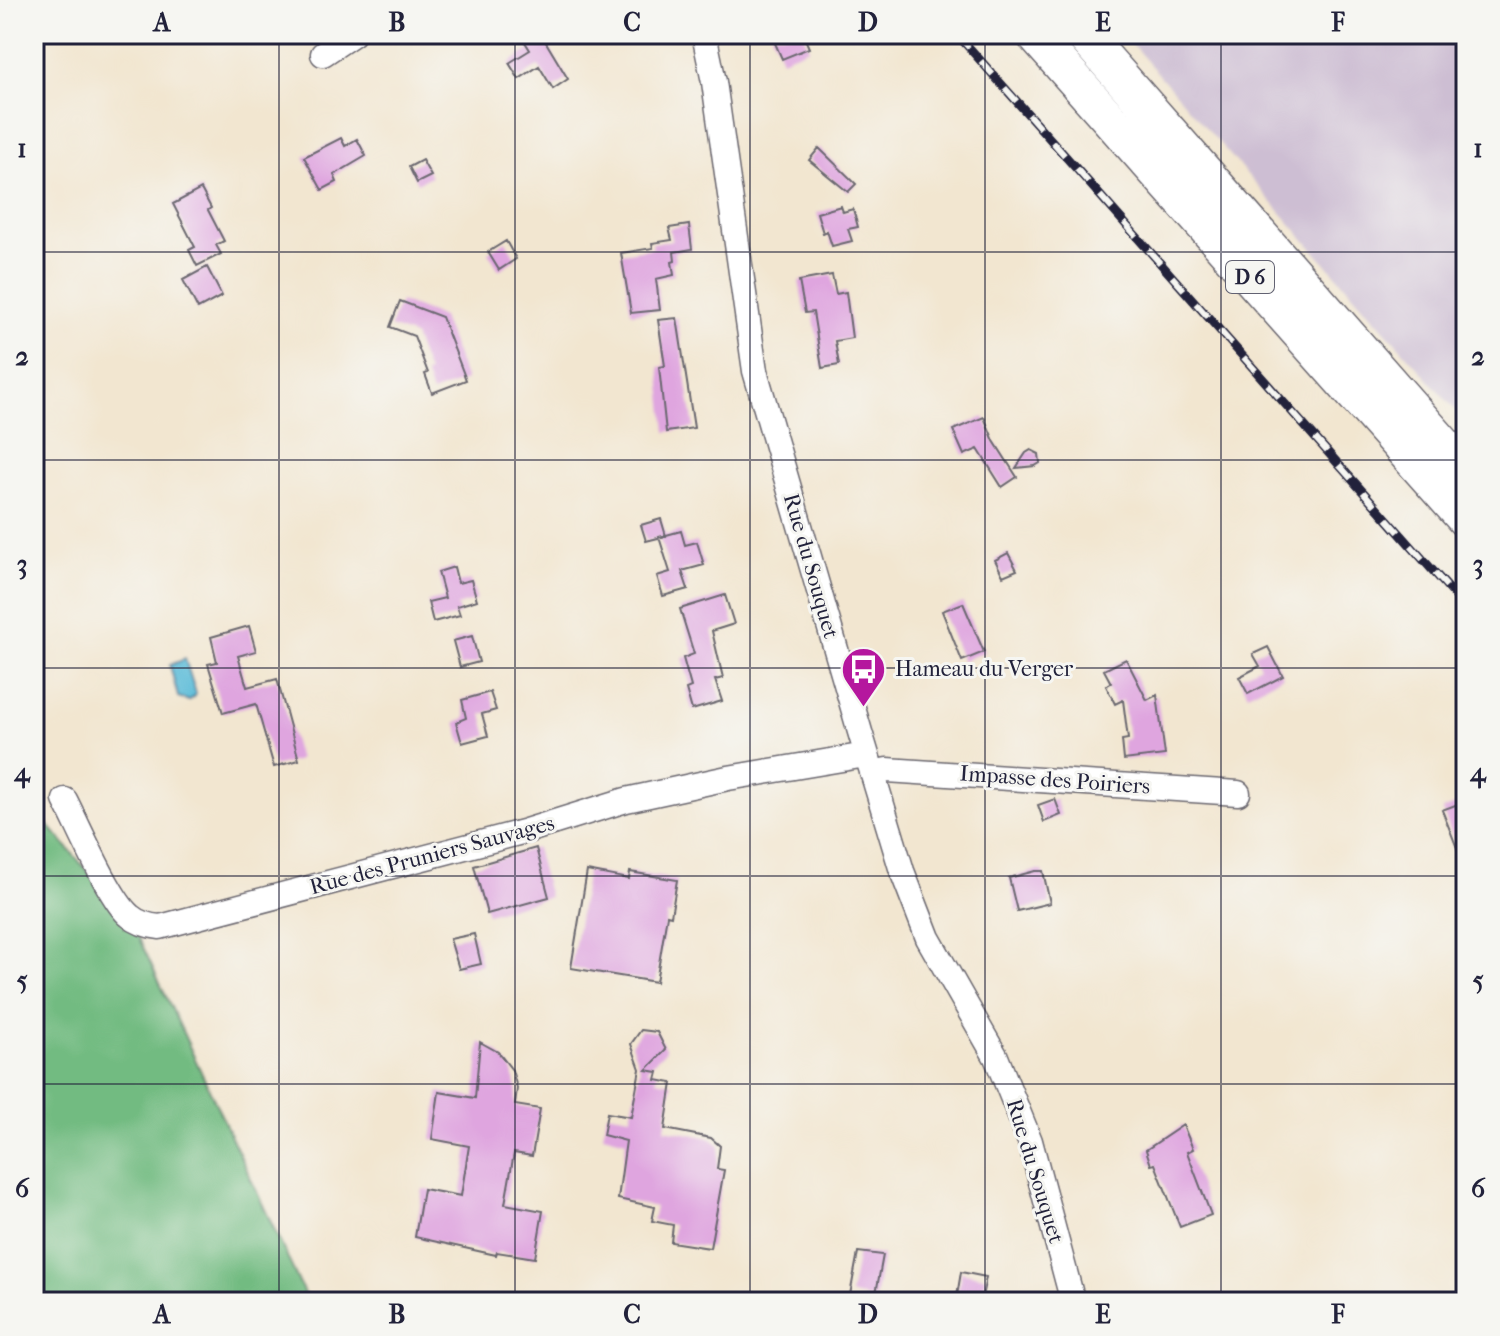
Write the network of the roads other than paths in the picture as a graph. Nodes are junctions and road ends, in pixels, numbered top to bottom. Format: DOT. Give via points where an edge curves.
graph roads {
  1 [pos="353,34"];
  2 [pos="704,34"];
  3 [pos="1034,34"];
  4 [pos="1083,34"];
  5 [pos="323,54"];
  6 [pos="1466,470"];
  7 [pos="1466,520"];
  8 [pos="869,764"];
  9 [pos="1238,793"];
  10 [pos="65,800"];
  11 [pos="1073,1302"];
  1 -- 5 [label="street"];
  2 -- 8 [label="street, Rue du Souquet" via="755,371"];
  3 -- 7 [label="highway, D 6"];
  4 -- 6 [label="highway, D 6"];
  8 -- 9 [label="street, Impasse des Poiriers" via="887,770"];
  8 -- 10 [label="street, Rue des Pruniers Sauvages" via="728,778 626,800 160,927 145,925 122,906"];
  8 -- 11 [label="street, Rue du Souquet" via="928,938 996,1057 1030,1141"];
}
